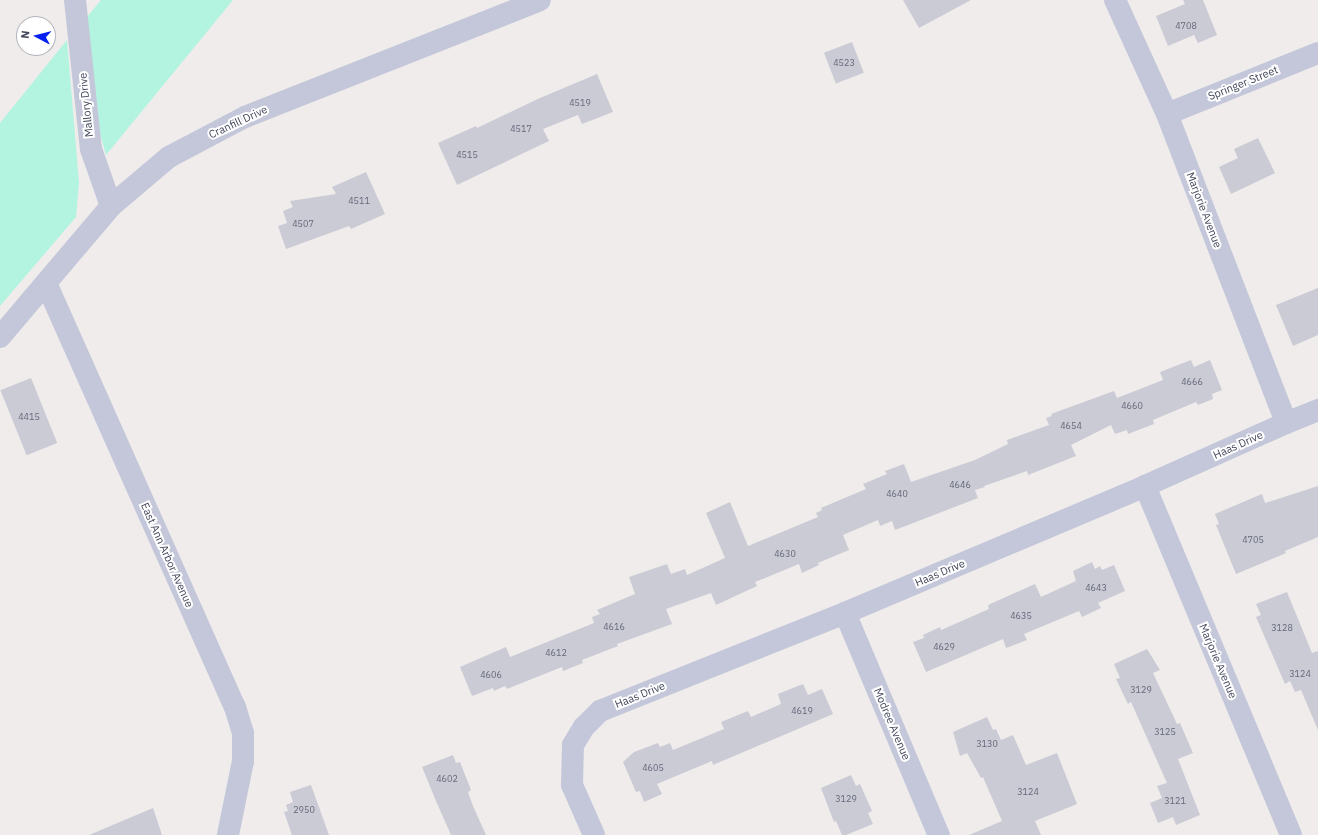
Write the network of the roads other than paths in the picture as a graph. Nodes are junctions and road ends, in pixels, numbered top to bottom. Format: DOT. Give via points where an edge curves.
graph roads {
  1 [pos="75,0"];
  2 [pos="540,0"];
  3 [pos="1115,0"];
  4 [pos="1318,53"];
  5 [pos="1167,114"];
  6 [pos="111,206"];
  7 [pos="46,283"];
  8 [pos="0,338"];
  9 [pos="1318,410"];
  10 [pos="1286,423"];
  11 [pos="1145,486"];
  12 [pos="844,613"];
  13 [pos="228,835"];
  14 [pos="594,835"];
  15 [pos="939,835"];
  16 [pos="1291,835"];
  1 -- 6 [label="street, Mallory Drive" via="91,149"];
  2 -- 6 [label="street, Cranfill Drive" via="245,117 169,157"];
  3 -- 5 [label="street, Marjorie Avenue"];
  4 -- 5 [label="street, Springer Street"];
  5 -- 10 [label="street, Marjorie Avenue"];
  6 -- 7 [label="street, Cranfill Drive"];
  7 -- 8 [label="street, Cranfill Drive"];
  7 -- 13 [label="street, East Ann Arbor Avenue" via="235,708 243,733 243,761"];
  9 -- 10 [label="street, Haas Drive"];
  10 -- 11 [label="street, Haas Drive"];
  11 -- 12 [label="street, Haas Drive"];
  11 -- 16 [label="street, Marjorie Avenue"];
  12 -- 14 [label="street, Haas Drive" via="600,711 584,727 574,745 572,785"];
  12 -- 15 [label="street, Modree Avenue"];
}
